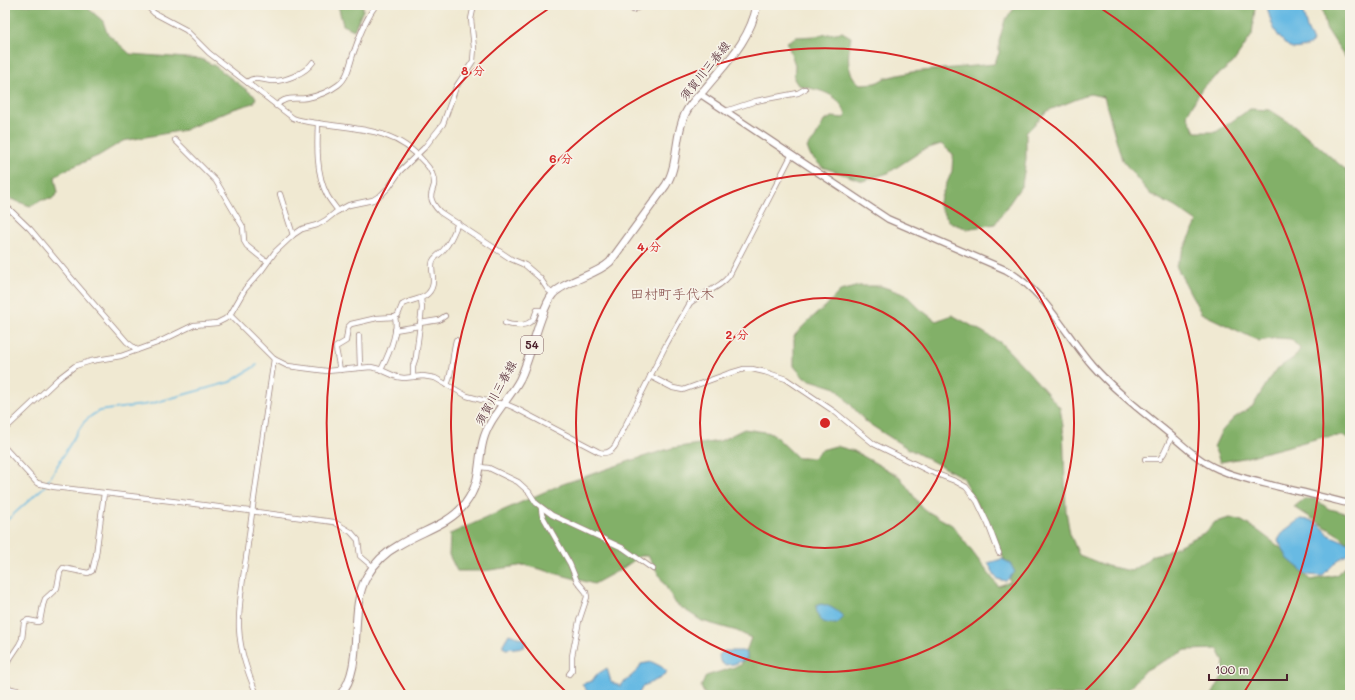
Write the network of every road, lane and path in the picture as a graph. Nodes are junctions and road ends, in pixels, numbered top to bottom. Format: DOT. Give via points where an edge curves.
graph roads {
  1 [pos="146,5"];
  2 [pos="376,5"];
  3 [pos="474,5"];
  4 [pos="643,5"];
  5 [pos="757,5"];
  6 [pos="633,10"];
  7 [pos="313,62"];
  8 [pos="247,82"];
  9 [pos="805,89"];
  10 [pos="700,94"];
  11 [pos="276,106"];
  12 [pos="726,111"];
  13 [pos="318,123"];
  14 [pos="175,140"];
  15 [pos="418,156"];
  16 [pos="791,156"];
  17 [pos="280,194"];
  18 [pos="5,205"];
  19 [pos="338,211"];
  20 [pos="458,224"];
  21 [pos="293,235"];
  22 [pos="268,262"];
  23 [pos="553,294"];
  24 [pos="421,298"];
  25 [pos="543,313"];
  26 [pos="230,315"];
  27 [pos="445,316"];
  28 [pos="395,317"];
  29 [pos="505,323"];
  30 [pos="420,325"];
  31 [pos="395,330"];
  32 [pos="359,336"];
  33 [pos="456,340"];
  34 [pos="137,350"];
  35 [pos="274,359"];
  36 [pos="360,367"];
  37 [pos="340,370"];
  38 [pos="381,370"];
  39 [pos="413,376"];
  40 [pos="650,376"];
  41 [pos="447,384"];
  42 [pos="503,404"];
  43 [pos="5,429"];
  44 [pos="1172,436"];
  45 [pos="5,448"];
  46 [pos="1145,459"];
  47 [pos="480,467"];
  48 [pos="104,493"];
  49 [pos="1350,504"];
  50 [pos="541,508"];
  51 [pos="252,512"];
  52 [pos="999,553"];
  53 [pos="373,567"];
  54 [pos="653,569"];
  55 [pos="5,666"];
  56 [pos="569,674"];
  57 [pos="5,686"];
  58 [pos="38,695"];
  59 [pos="257,695"];
  60 [pos="340,695"];
  1 -- 8 [label="street" via="186,30 209,53"];
  2 -- 11 [label="street" via="369,14 343,81 309,98 284,99"];
  3 -- 15 [label="street" via="471,19 473,61 456,87 442,124"];
  4 -- 6 [label="street"];
  5 -- 10 [label="main road, 須賀川三春線" via="752,23 739,47"];
  7 -- 8 [label="street" via="298,75 277,81 257,78"];
  8 -- 11 [label="street"];
  9 -- 12 [label="street"];
  10 -- 12 [label="street"];
  10 -- 23 [label="main road, 須賀川三春線" via="684,117 670,179 650,208 607,264"];
  11 -- 13 [label="street" via="298,120"];
  12 -- 16 [label="street"];
  13 -- 15 [label="street" via="386,135 405,144"];
  13 -- 19 [label="street" via="321,176 328,196"];
  14 -- 22 [label="street" via="216,181 243,227 244,242"];
  15 -- 19 [label="street" via="400,171 381,195"];
  15 -- 20 [label="street" via="425,162 433,177 432,202 440,212"];
  16 -- 40 [label="street" via="729,276 720,286 690,303"];
  16 -- 44 [label="street" via="888,219 1019,277 1031,287 1104,378"];
  17 -- 21 [label="street"];
  18 -- 34 [label="street" via="30,229 127,342"];
  19 -- 21 [label="street" via="317,225 302,229"];
  20 -- 23 [label="street" via="511,259 525,265"];
  20 -- 24 [label="street" via="445,249 433,260 432,287 428,294"];
  21 -- 22 [label="street"];
  22 -- 26 [label="street" via="245,289"];
  23 -- 25 [label="main road, 須賀川三春線 / 54"];
  24 -- 28 [label="street" via="402,305"];
  24 -- 30 [label="street"];
  25 -- 29 [label="street" via="537,310 530,322 520,325"];
  25 -- 42 [label="main road, 須賀川三春線 / 54" via="519,379"];
  26 -- 34 [label="street" via="219,322 194,326"];
  26 -- 35 [label="street"];
  27 -- 30 [label="street"];
  28 -- 31 [label="street"];
  28 -- 37 [label="street" via="351,324 348,327 346,341 336,347"];
  30 -- 31 [label="street"];
  30 -- 39 [label="street"];
  31 -- 38 [label="street"];
  32 -- 36 [label="street"];
  33 -- 41 [label="street"];
  34 -- 43 [label="street" via="75,366"];
  35 -- 37 [label="street" via="288,366"];
  35 -- 51 [label="street"];
  36 -- 37 [label="street"];
  36 -- 38 [label="street"];
  38 -- 39 [label="street" via="397,377"];
  39 -- 41 [label="street" via="434,378"];
  40 -- 42 [label="street" via="615,446 605,453"];
  40 -- 52 [label="street" via="673,388 683,390 752,369 786,379 835,412 874,444 966,488 977,501"];
  41 -- 42 [label="street" via="467,396"];
  42 -- 47 [label="main road, 須賀川三春線 / 54" via="483,441"];
  44 -- 46 [label="street" via="1160,459"];
  44 -- 49 [label="street" via="1217,469"];
  45 -- 48 [label="street" via="39,484"];
  47 -- 50 [label="street" via="489,468 518,482"];
  47 -- 53 [label="main road, 須賀川三春線 / 54" via="470,496 453,516 399,544"];
  48 -- 51 [label="street"];
  48 -- 55 [label="street" via="92,571 88,573 63,568 57,588 45,599 40,621 24,622 22,639"];
  50 -- 54 [label="street" via="623,548"];
  50 -- 56 [label="street" via="542,515 587,597 579,621 572,670"];
  51 -- 53 [label="street" via="334,522 351,532 358,540 360,556"];
  51 -- 59 [label="street" via="239,626 248,674"];
  53 -- 60 [label="main road, 須賀川三春線 / 54" via="363,584 359,598 352,670 347,686"];
  57 -- 58 [label="street"];
}
